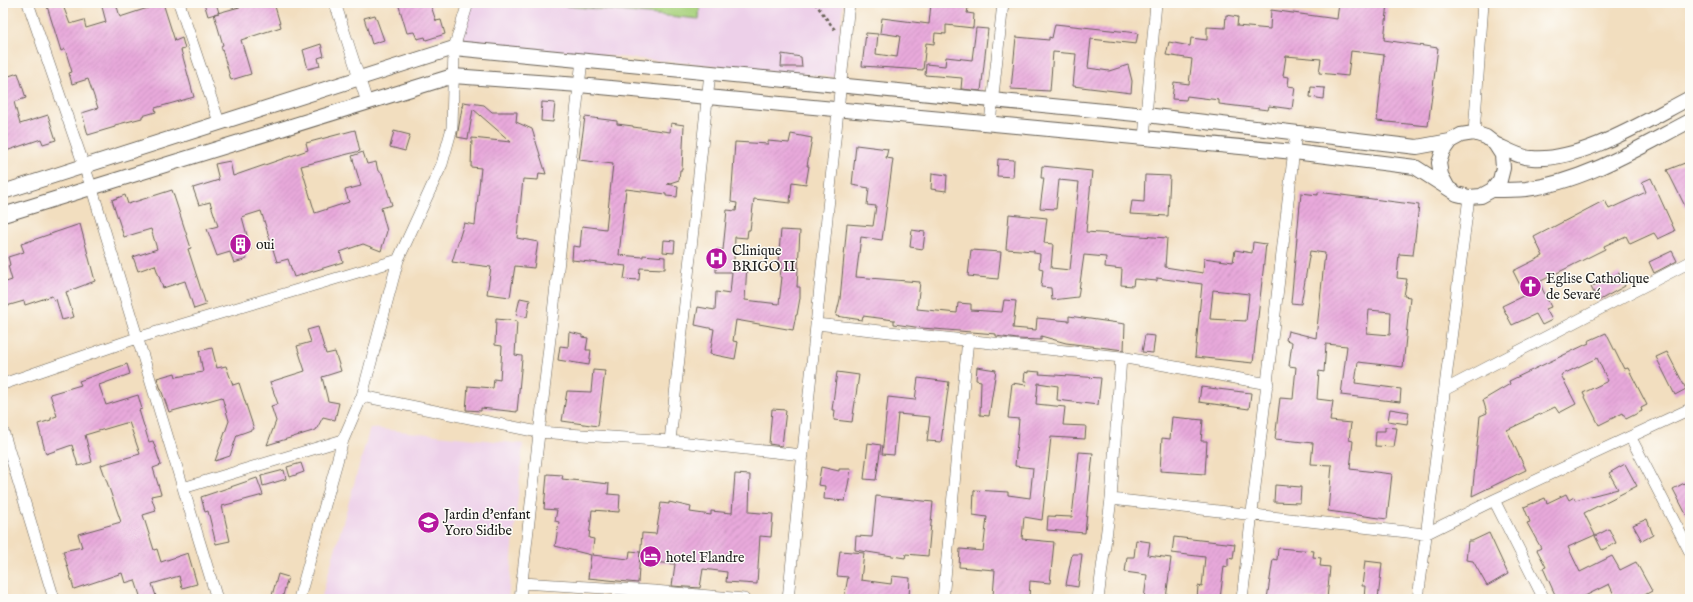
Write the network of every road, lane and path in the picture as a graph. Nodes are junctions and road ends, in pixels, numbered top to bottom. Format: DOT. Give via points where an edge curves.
graph roads {
  1 [pos="28,3"];
  2 [pos="179,3"];
  3 [pos="335,3"];
  4 [pos="468,3"];
  5 [pos="815,3"];
  6 [pos="849,3"];
  7 [pos="1003,3"];
  8 [pos="1156,3"];
  9 [pos="1483,3"];
  10 [pos="845,46"];
  11 [pos="454,48"];
  12 [pos="582,60"];
  13 [pos="710,73"];
  14 [pos="453,76"];
  15 [pos="359,78"];
  16 [pos="579,84"];
  17 [pos="840,86"];
  18 [pos="707,97"];
  19 [pos="1690,98"];
  20 [pos="993,100"];
  21 [pos="366,102"];
  22 [pos="838,109"];
  23 [pos="1146,115"];
  24 [pos="218,122"];
  25 [pos="1690,122"];
  26 [pos="990,123"];
  27 [pos="1296,132"];
  28 [pos="1474,133"];
  29 [pos="1144,138"];
  30 [pos="1450,141"];
  31 [pos="1495,144"];
  32 [pos="1294,152"];
  33 [pos="83,165"];
  34 [pos="1447,186"];
  35 [pos="92,189"];
  36 [pos="1492,190"];
  37 [pos="3,192"];
  38 [pos="1469,197"];
  39 [pos="3,216"];
  40 [pos="398,260"];
  41 [pos="1690,262"];
  42 [pos="816,324"];
  43 [pos="137,338"];
  44 [pos="968,340"];
  45 [pos="1121,357"];
  46 [pos="3,384"];
  47 [pos="1268,384"];
  48 [pos="1446,390"];
  49 [pos="362,396"];
  50 [pos="1690,409"];
  51 [pos="3,431"];
  52 [pos="538,432"];
  53 [pos="1630,438"];
  54 [pos="343,440"];
  55 [pos="670,441"];
  56 [pos="803,455"];
  57 [pos="184,488"];
  58 [pos="1111,499"];
  59 [pos="1494,500"];
  60 [pos="1252,514"];
  61 [pos="1425,534"];
  62 [pos="1690,552"];
  63 [pos="522,583"];
  64 [pos="654,595"];
  65 [pos="54,599"];
  66 [pos="217,599"];
  67 [pos="299,599"];
  68 [pos="520,599"];
  69 [pos="744,599"];
  70 [pos="788,599"];
  71 [pos="943,599"];
  72 [pos="1098,599"];
  73 [pos="1242,599"];
  74 [pos="1418,599"];
  75 [pos="1544,599"];
  1 -- 33 [label="street"];
  2 -- 24 [label="street"];
  3 -- 15 [label="street"];
  4 -- 11 [label="street"];
  5 -- 10 [label="path"];
  6 -- 10 [label="street"];
  7 -- 20 [label="street"];
  8 -- 23 [label="street"];
  9 -- 28 [label="street"];
  10 -- 17 [label="street"];
  11 -- 12 [label="street"];
  11 -- 14 [label="street"];
  11 -- 15 [label="street"];
  12 -- 13 [label="street"];
  12 -- 16 [label="street"];
  13 -- 17 [label="street"];
  13 -- 18 [label="street"];
  14 -- 16 [label="street"];
  14 -- 21 [label="street"];
  14 -- 40 [label="street" via="452,128 442,164"];
  15 -- 21 [label="street"];
  15 -- 24 [label="street"];
  16 -- 18 [label="street"];
  16 -- 52 [label="street"];
  17 -- 20 [label="street"];
  17 -- 22 [label="street"];
  18 -- 22 [label="street"];
  18 -- 55 [label="street"];
  19 -- 31 [label="street" via="1590,147 1559,157 1531,158"];
  20 -- 23 [label="street"];
  20 -- 26 [label="street"];
  21 -- 35 [label="street"];
  22 -- 26 [label="street"];
  22 -- 42 [label="street"];
  23 -- 27 [label="street"];
  23 -- 29 [label="street"];
  24 -- 33 [label="street"];
  25 -- 36 [label="street" via="1588,172 1525,189"];
  26 -- 29 [label="street"];
  27 -- 30 [label="street" via="1417,147"];
  27 -- 32 [label="street"];
  28 -- 30 [label="street" via="1461,135"];
  28 -- 31 [label="street" via="1486,137"];
  29 -- 32 [label="street"];
  30 -- 34 [label="street" via="1439,163 1441,175"];
  31 -- 36 [label="street" via="1502,155 1503,168 1500,180"];
  32 -- 34 [label="street" via="1416,167"];
  32 -- 47 [label="street"];
  33 -- 35 [label="street"];
  33 -- 37 [label="street"];
  34 -- 38 [label="street" via="1457,194"];
  35 -- 39 [label="street"];
  35 -- 43 [label="street"];
  36 -- 38 [label="street" via="1481,196"];
  38 -- 48 [label="street"];
  40 -- 43 [label="street"];
  40 -- 49 [label="street"];
  41 -- 48 [label="street"];
  42 -- 44 [label="street"];
  42 -- 56 [label="street"];
  43 -- 46 [label="street"];
  43 -- 57 [label="street"];
  44 -- 45 [label="street"];
  44 -- 71 [label="street"];
  45 -- 47 [label="street"];
  45 -- 58 [label="street"];
  47 -- 60 [label="street"];
  48 -- 61 [label="street"];
  49 -- 52 [label="street"];
  49 -- 54 [label="street"];
  50 -- 53 [label="street"];
  51 -- 65 [label="street"];
  52 -- 55 [label="street"];
  52 -- 63 [label="street"];
  53 -- 59 [label="street"];
  53 -- 62 [label="street"];
  54 -- 57 [label="street"];
  54 -- 67 [label="street"];
  55 -- 56 [label="street"];
  56 -- 70 [label="street"];
  57 -- 66 [label="street"];
  58 -- 60 [label="street"];
  58 -- 72 [label="street"];
  59 -- 61 [label="street"];
  59 -- 75 [label="street"];
  60 -- 61 [label="street"];
  60 -- 73 [label="street"];
  61 -- 74 [label="street"];
  63 -- 64 [label="street"];
  63 -- 68 [label="street"];
  64 -- 69 [label="street"];
}
